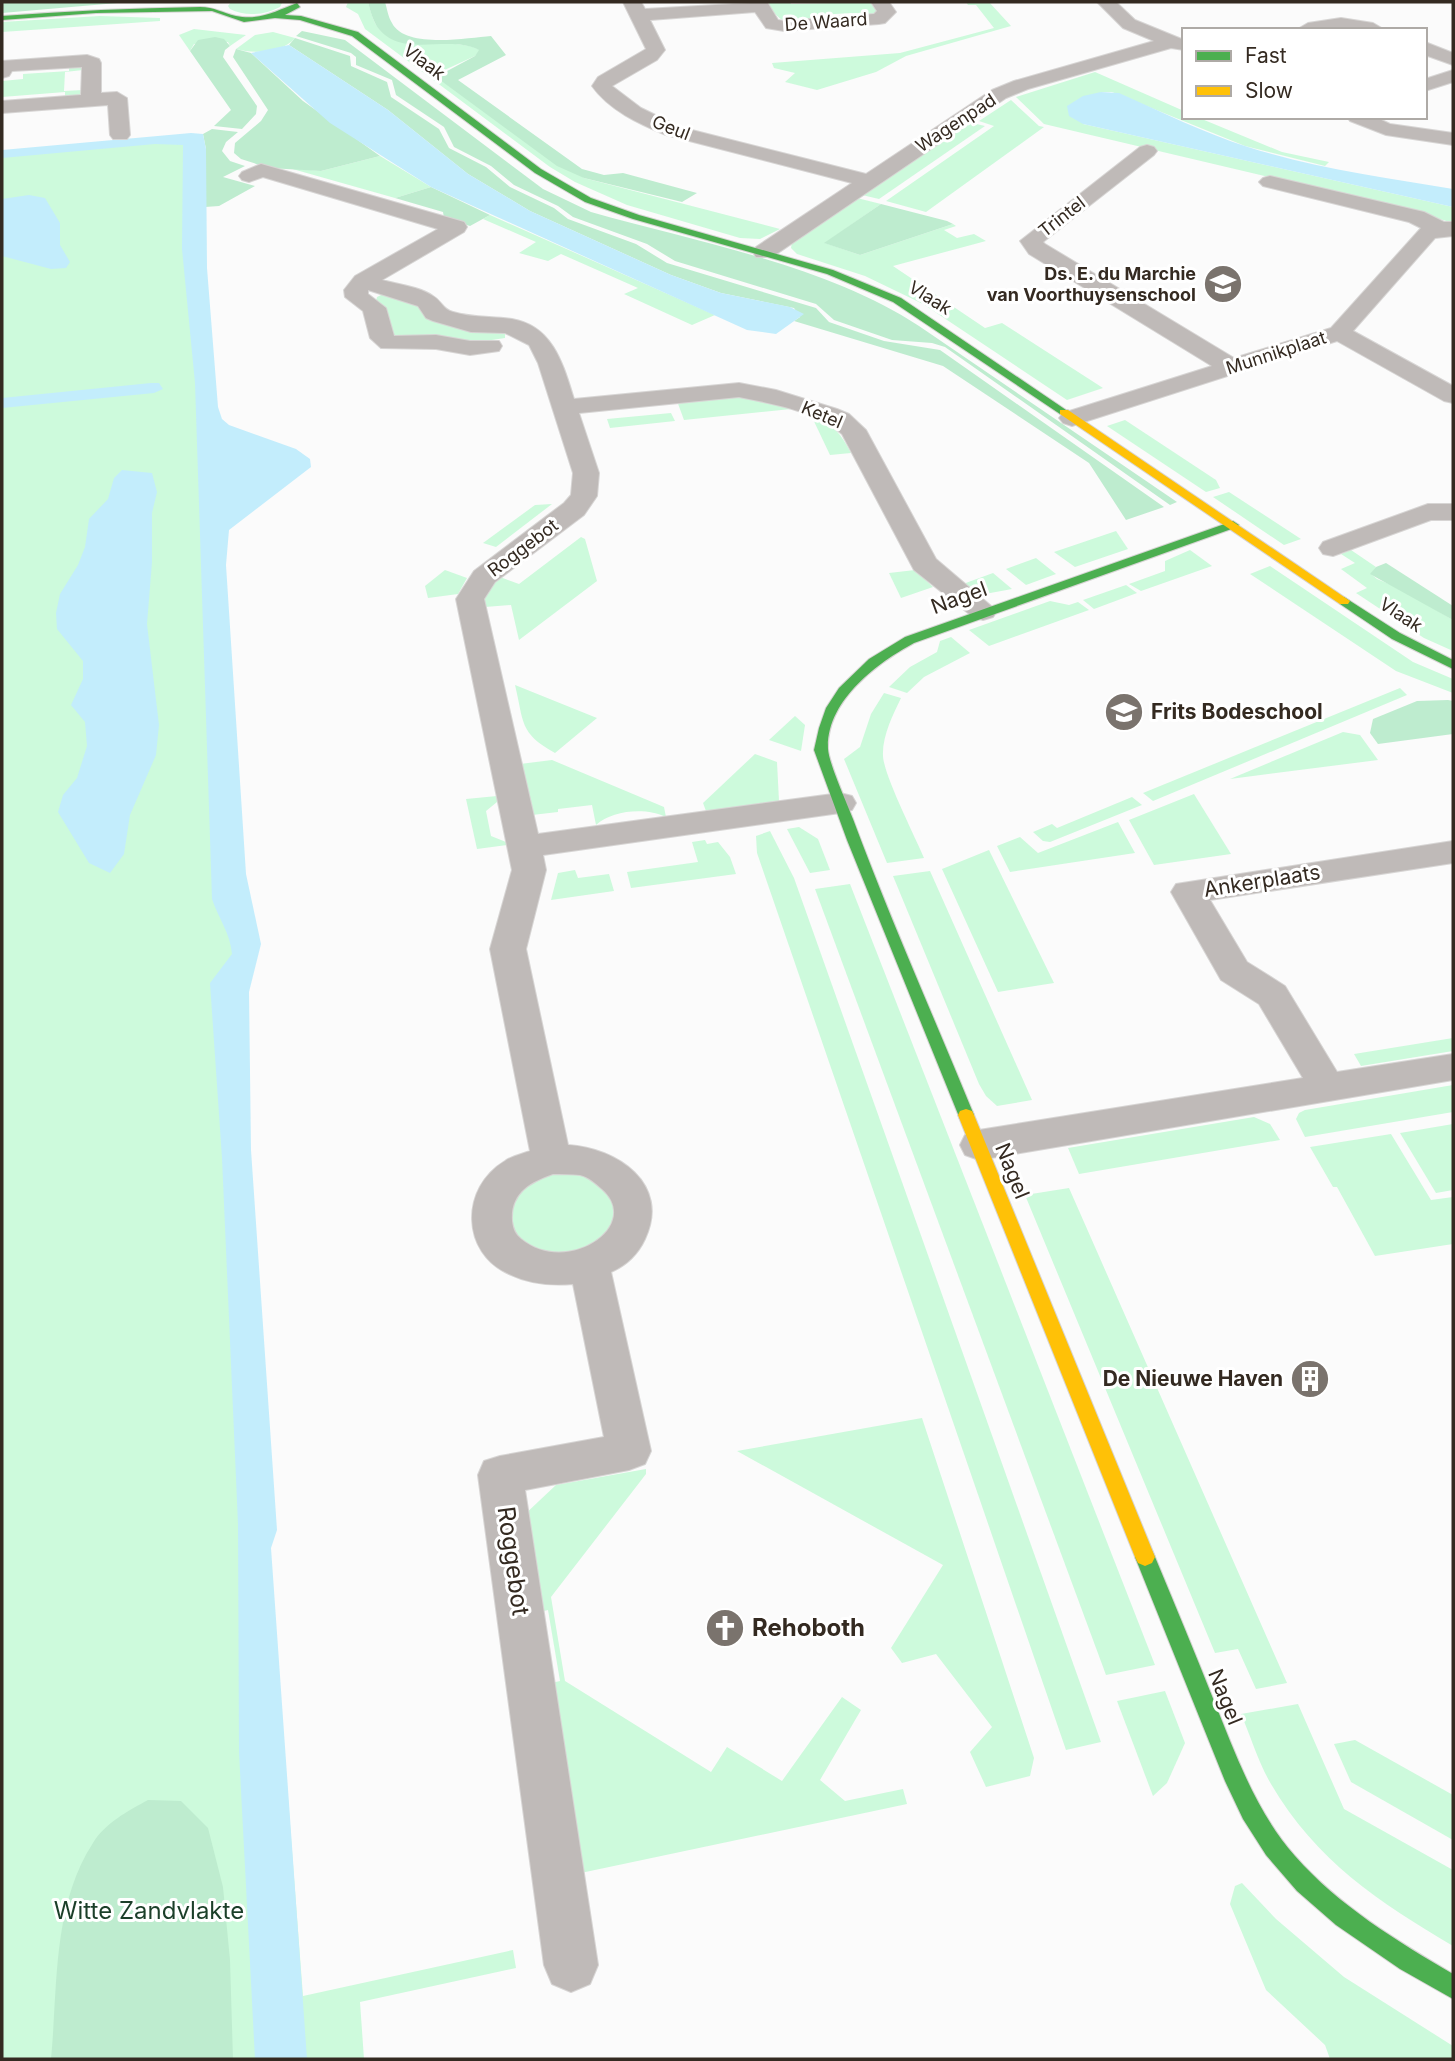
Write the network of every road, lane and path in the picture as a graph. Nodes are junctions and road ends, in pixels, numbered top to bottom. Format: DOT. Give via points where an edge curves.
graph roads {
  1 [pos="175,2"];
  2 [pos="297,2"];
  3 [pos="880,2"];
  4 [pos="1107,2"];
  5 [pos="758,4"];
  6 [pos="215,5"];
  7 [pos="1365,7"];
  8 [pos="635,8"];
  9 [pos="96,11"];
  10 [pos="274,16"];
  11 [pos="2,18"];
  12 [pos="1321,23"];
  13 [pos="1371,28"];
  14 [pos="355,34"];
  15 [pos="1177,44"];
  16 [pos="1427,49"];
  17 [pos="1453,59"];
  18 [pos="2,72"];
  19 [pos="1453,76"];
  20 [pos="1427,84"];
  21 [pos="92,100"];
  22 [pos="2,107"];
  23 [pos="1362,119"];
  24 [pos="120,135"];
  25 [pos="1453,139"];
  26 [pos="1147,151"];
  27 [pos="249,176"];
  28 [pos="867,181"];
  29 [pos="1270,181"];
  30 [pos="1447,229"];
  31 [pos="764,252"];
  32 [pos="363,281"];
  33 [pos="1339,333"];
  34 [pos="539,341"];
  35 [pos="1231,367"];
  36 [pos="1453,396"];
  37 [pos="565,407"];
  38 [pos="1072,418"];
  39 [pos="1453,512"];
  40 [pos="1233,525"];
  41 [pos="1333,548"];
  42 [pos="983,611"];
  43 [pos="1453,665"];
  44 [pos="840,803"];
  45 [pos="524,847"];
  46 [pos="1453,852"];
  47 [pos="1453,1067"];
  48 [pos="1328,1087"];
  49 [pos="979,1145"];
  50 [pos="551,1159"];
  51 [pos="589,1264"];
  52 [pos="571,1965"];
  53 [pos="1453,1987"];
  1 -- 9 [label="street"];
  2 -- 10 [label="street" via="291,10"];
  2 -- 14 [label="street, Vlaak" via="344,20"];
  3 -- 5 [label="street, De Waard" via="887,12 879,19 794,26 772,24"];
  4 -- 15 [label="street" via="1129,24"];
  5 -- 8 [label="street, De Waard"];
  6 -- 9 [label="street, Vlaak"];
  6 -- 10 [label="street, Vlaak" via="221,15 236,18"];
  7 -- 12 [label="street"];
  8 -- 28 [label="street, Geul" via="656,50 605,81 602,86 608,94 667,129"];
  9 -- 11 [label="street"];
  10 -- 14 [label="street, Vlaak" via="301,18"];
  12 -- 13 [label="street" via="1356,22"];
  14 -- 31 [label="street, Vlaak" via="573,193 629,215"];
  15 -- 28 [label="street, Wagenpad" via="1005,92"];
  16 -- 17 [label="street"];
  18 -- 21 [label="street" via="3,66 88,61 92,63"];
  19 -- 20 [label="street"];
  21 -- 22 [label="street"];
  21 -- 24 [label="street" via="117,98"];
  23 -- 25 [label="street" via="1386,129"];
  26 -- 35 [label="street, Trintel" via="1031,241 1037,249"];
  27 -- 32 [label="street" via="261,170 456,227"];
  28 -- 31 [label="street, Wagenpad"];
  29 -- 30 [label="street, Munnikplaat"];
  30 -- 33 [label="street, Munnikplaat" via="1427,233"];
  31 -- 38 [label="street, Vlaak" via="845,277 897,300"];
  32 -- 34 [label="street" via="422,299 441,316 471,325 510,326"];
  32 -- 34 [label="street" via="356,290 357,298 374,308 382,338 389,344 436,342 470,348"];
  33 -- 35 [label="street, Munnikplaat"];
  33 -- 36 [label="street"];
  34 -- 37 [label="street, Roggebot"];
  35 -- 38 [label="street, Munnikplaat"];
  37 -- 42 [label="street, Ketel" via="739,390 767,394 841,419 853,430 924,564"];
  37 -- 45 [label="street, Roggebot" via="586,473 584,496 574,509 484,577 470,599"];
  38 -- 40 [label="street, Vlaak"];
  39 -- 41 [label="street" via="1428,512"];
  40 -- 42 [label="street, Nagel"];
  40 -- 43 [label="street, Vlaak" via="1395,636"];
  42 -- 44 [label="street, Nagel" via="894,646 846,687 822,739 823,759"];
  44 -- 45 [label="street"];
  44 -- 49 [label="street, Nagel"];
  45 -- 50 [label="street, Roggebot" via="529,870 508,949"];
  46 -- 48 [label="street, Ankerplaats" via="1188,892 1234,971 1272,995"];
  47 -- 48 [label="street"];
  48 -- 49 [label="street"];
  49 -- 53 [label="street, Nagel" via="1241,1793 1268,1840 1294,1871 1361,1928"];
  50 -- 51 [label="street" via="575,1158 597,1164 616,1175 629,1191 634,1209 625,1237 610,1253"];
  50 -- 51 [label="street" via="521,1170 499,1189 489,1213 491,1230 506,1253 533,1267 567,1269"];
  51 -- 52 [label="street, Roggebot" via="629,1451 500,1475"];
}
